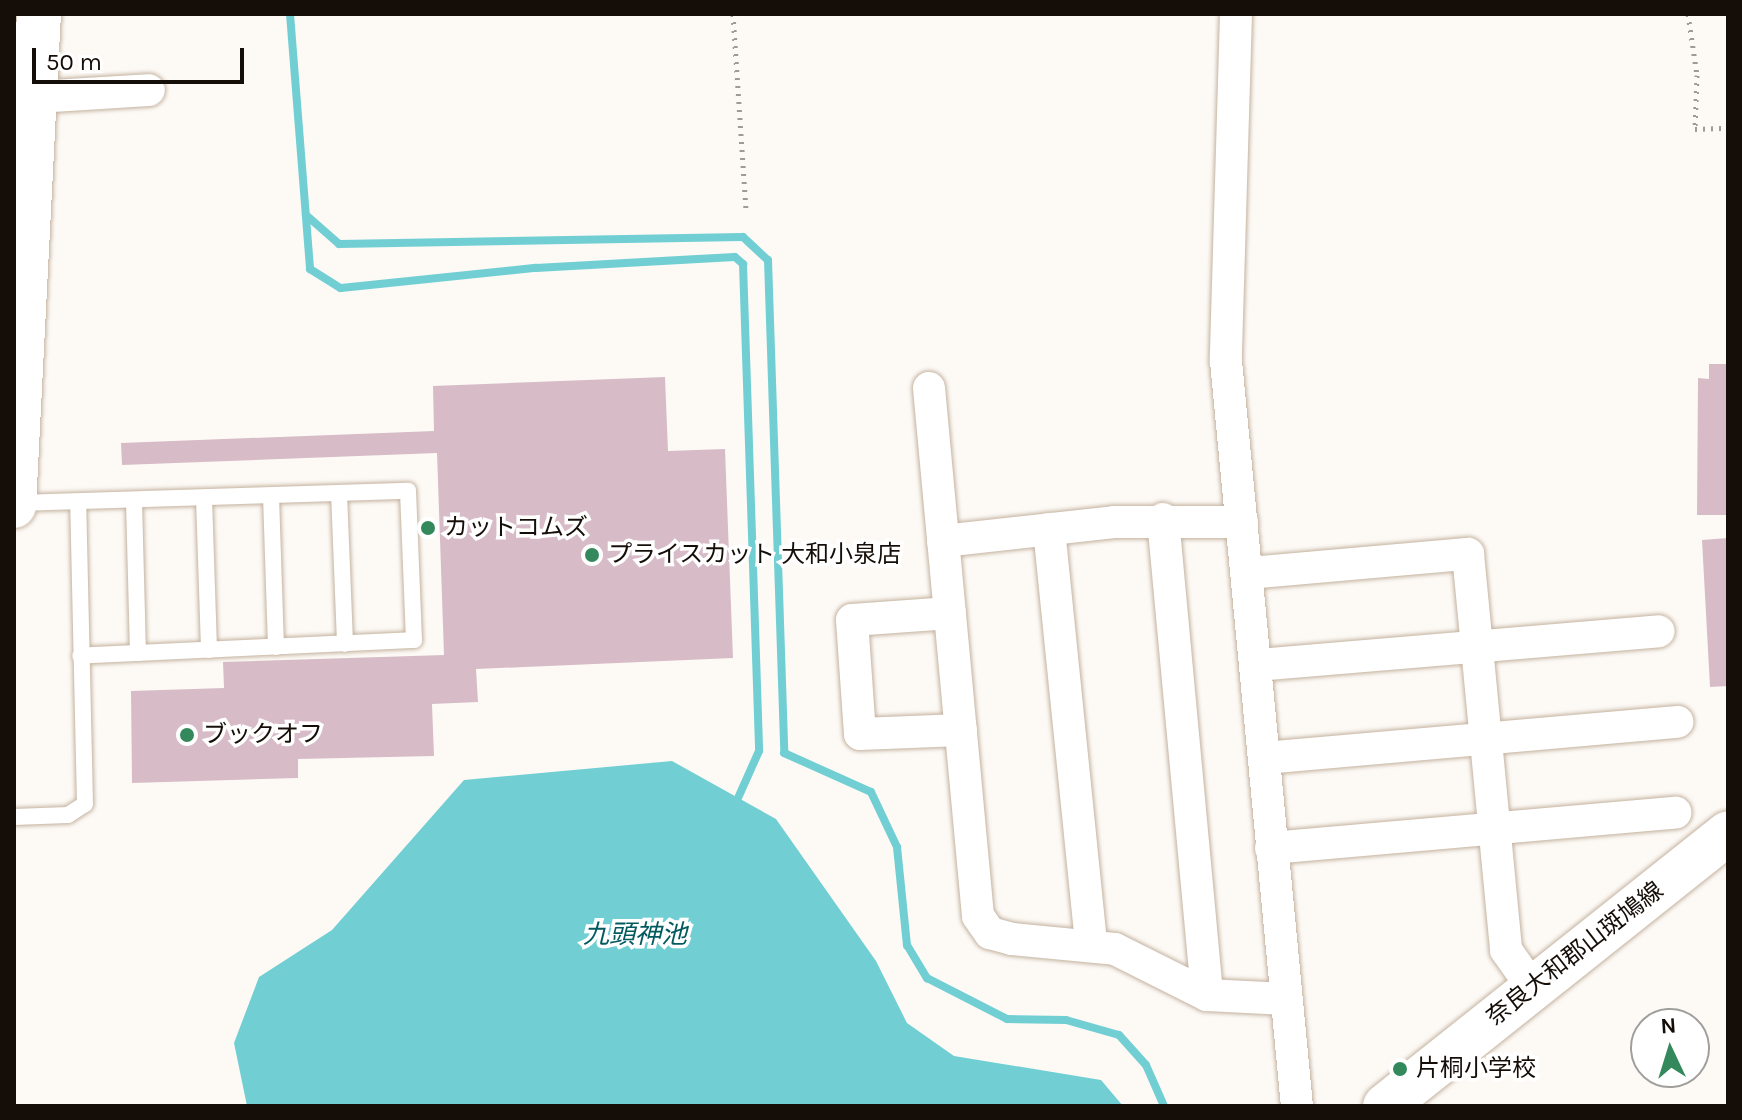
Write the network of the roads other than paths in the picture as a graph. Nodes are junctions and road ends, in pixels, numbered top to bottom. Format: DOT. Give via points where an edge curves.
graph roads {
  1 [pos="39,14"];
  2 [pos="1236,14"];
  3 [pos="149,90"];
  4 [pos="36,97"];
  5 [pos="929,388"];
  6 [pos="339,493"];
  7 [pos="271,496"];
  8 [pos="204,498"];
  9 [pos="134,501"];
  10 [pos="78,502"];
  11 [pos="27,503"];
  12 [pos="1163,519"];
  13 [pos="1242,522"];
  14 [pos="1049,529"];
  15 [pos="943,541"];
  16 [pos="1249,573"];
  17 [pos="950,613"];
  18 [pos="1659,631"];
  19 [pos="345,644"];
  20 [pos="1477,646"];
  21 [pos="276,647"];
  22 [pos="209,650"];
  23 [pos="138,653"];
  24 [pos="80,656"];
  25 [pos="1257,665"];
  26 [pos="1677,722"];
  27 [pos="961,730"];
  28 [pos="1486,740"];
  29 [pos="1264,758"];
  30 [pos="1675,813"];
  31 [pos="14,817"];
  32 [pos="1495,832"];
  33 [pos="1728,833"];
  34 [pos="1271,848"];
  35 [pos="1091,943"];
  36 [pos="1532,987"];
  37 [pos="1207,995"];
  38 [pos="1286,999"];
  39 [pos="1297,1106"];
  40 [pos="1385,1106"];
  1 -- 4 [label="street"];
  2 -- 13 [label="street" via="1224,309"];
  3 -- 4 [label="street"];
  4 -- 11 [label="street"];
  5 -- 15 [label="street"];
  6 -- 7 [label="lane"];
  6 -- 19 [label="lane"];
  6 -- 19 [label="lane" via="408,491 414,640"];
  7 -- 8 [label="lane"];
  7 -- 21 [label="lane"];
  8 -- 9 [label="lane"];
  8 -- 22 [label="lane"];
  9 -- 10 [label="lane"];
  9 -- 23 [label="lane"];
  10 -- 11 [label="lane"];
  10 -- 24 [label="lane"];
  12 -- 13 [label="street"];
  12 -- 14 [label="street"];
  12 -- 37 [label="street"];
  13 -- 16 [label="street"];
  14 -- 15 [label="street"];
  14 -- 35 [label="street"];
  15 -- 17 [label="street"];
  16 -- 20 [label="street" via="1468,554"];
  16 -- 25 [label="street"];
  17 -- 27 [label="street"];
  17 -- 27 [label="street" via="852,620 860,734"];
  18 -- 20 [label="street"];
  19 -- 21 [label="lane"];
  20 -- 25 [label="street"];
  20 -- 28 [label="street"];
  21 -- 22 [label="lane"];
  22 -- 23 [label="lane"];
  23 -- 24 [label="lane"];
  24 -- 31 [label="lane" via="85,804 68,815"];
  25 -- 29 [label="street"];
  26 -- 28 [label="street"];
  27 -- 35 [label="street" via="978,916 990,933 1012,939"];
  28 -- 29 [label="street"];
  28 -- 32 [label="street"];
  29 -- 34 [label="street"];
  30 -- 32 [label="street"];
  32 -- 34 [label="street"];
  32 -- 36 [label="street" via="1506,950"];
  33 -- 36 [label="street, 奈良大和郡山斑鳩線"];
  34 -- 38 [label="street"];
  35 -- 37 [label="street"];
  36 -- 40 [label="street, 奈良大和郡山斑鳩線"];
  37 -- 38 [label="street"];
  38 -- 39 [label="street"];
}
